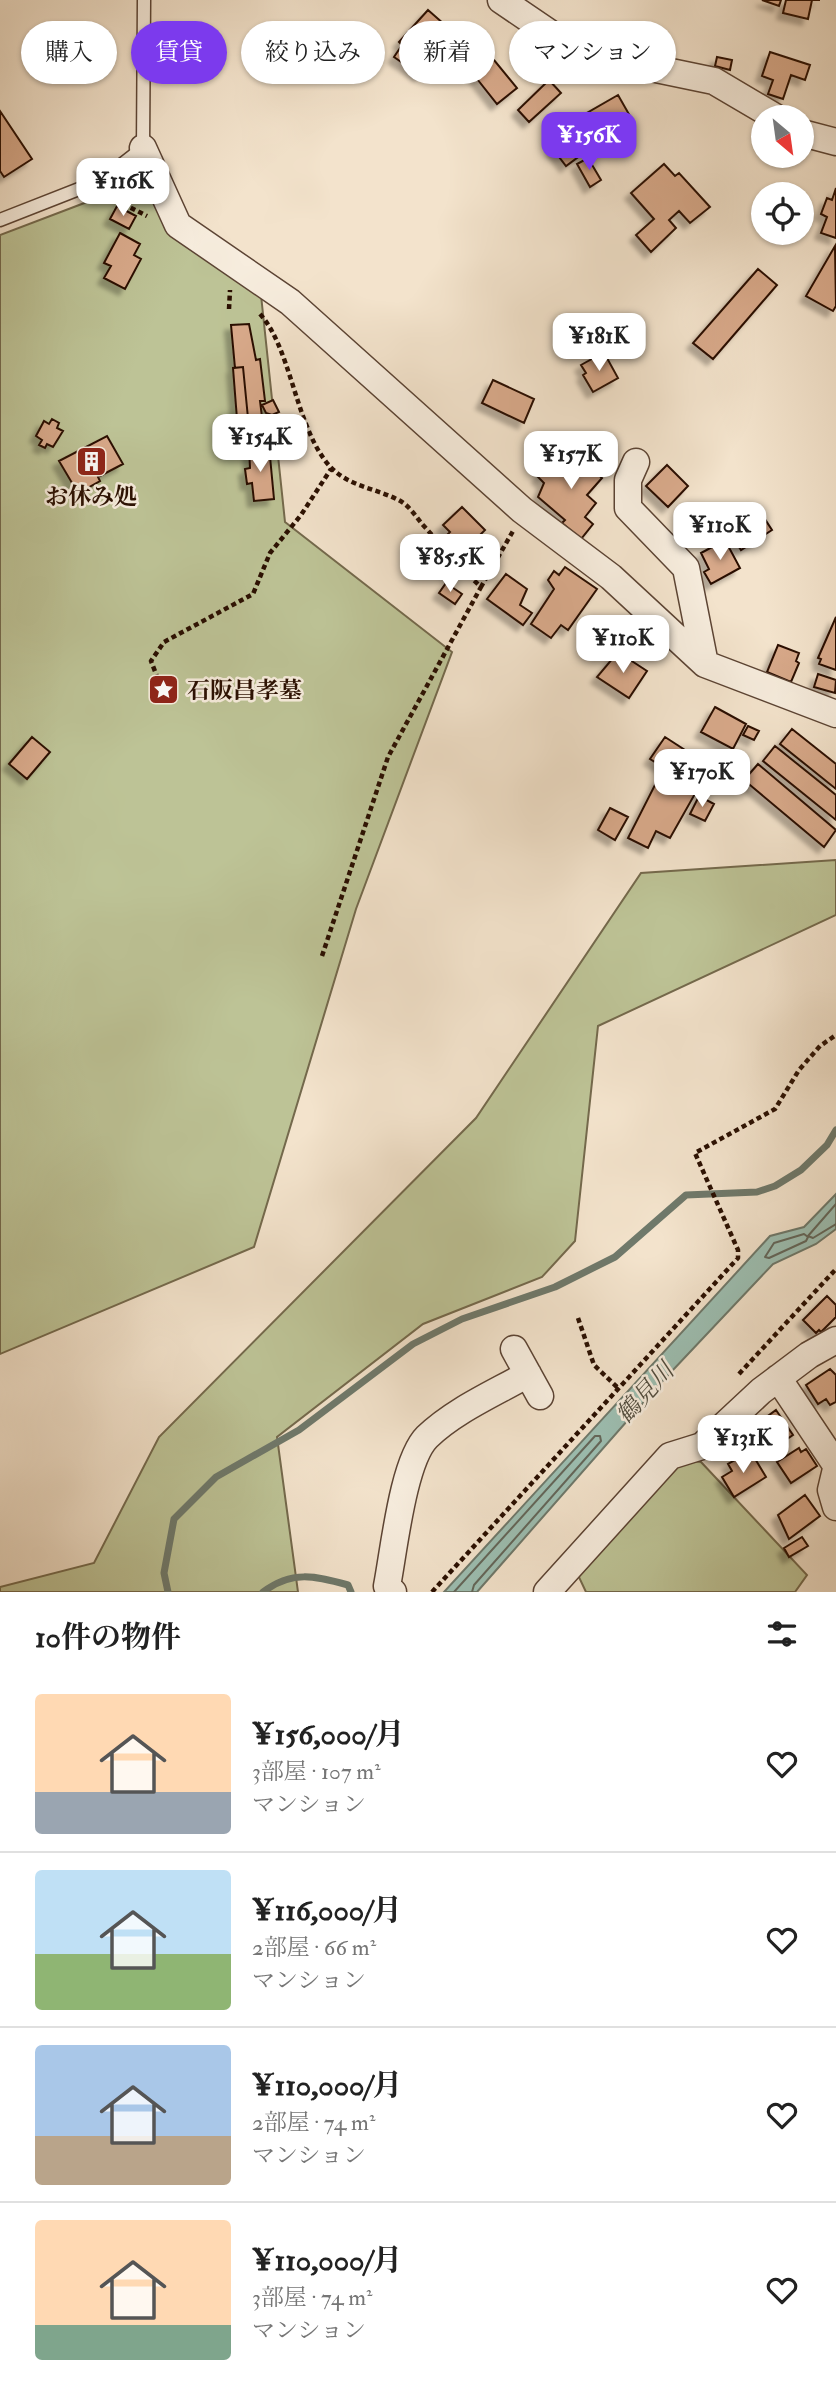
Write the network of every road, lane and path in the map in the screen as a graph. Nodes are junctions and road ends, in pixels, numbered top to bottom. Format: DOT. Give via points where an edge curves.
graph roads {
  1 [pos="144,0"];
  2 [pos="502,0"];
  3 [pos="754,105"];
  4 [pos="814,136"];
  5 [pos="836,142"];
  6 [pos="143,148"];
  7 [pos="88,186"];
  8 [pos="0,220"];
  9 [pos="178,225"];
  10 [pos="230,282"];
  11 [pos="239,292"];
  12 [pos="257,311"];
  13 [pos="636,461"];
  14 [pos="331,469"];
  15 [pos="523,510"];
  16 [pos="481,587"];
  17 [pos="705,664"];
  18 [pos="158,679"];
  19 [pos="836,715"];
  20 [pos="322,956"];
  21 [pos="836,1035"];
  22 [pos="836,1269"];
  23 [pos="578,1318"];
  24 [pos="836,1340"];
  25 [pos="514,1349"];
  26 [pos="738,1375"];
  27 [pos="778,1378"];
  28 [pos="617,1387"];
  29 [pos="836,1467"];
  30 [pos="836,1507"];
  31 [pos="393,1592"];
  32 [pos="432,1592"];
  33 [pos="547,1592"];
  1 -- 6 [label="lane"];
  2 -- 3 [label="street" via="579,53 713,81"];
  4 -- 5 [label="street"];
  6 -- 7 [label="lane"];
  6 -- 9 [label="street"];
  7 -- 8 [label="lane"];
  7 -- 9 [label="path" via="161,223"];
  9 -- 15 [label="street" via="290,302"];
  10 -- 11 [label="path"];
  12 -- 14 [label="path" via="266,321 299,410"];
  13 -- 17 [label="street" via="628,480 628,508 685,568"];
  14 -- 16 [label="path" via="402,502"];
  14 -- 18 [label="path" via="270,553 253,594 164,642 151,661"];
  15 -- 16 [label="path"];
  15 -- 17 [label="street" via="611,576"];
  16 -- 20 [label="path" via="388,757"];
  17 -- 19 [label="street"];
  21 -- 28 [label="path" via="800,1070 775,1109 695,1153 738,1258"];
  22 -- 26 [label="path"];
  23 -- 28 [label="path" via="594,1365"];
  24 -- 27 [label="street"];
  25 -- 31 [label="street" via="534,1385 411,1442 387,1586"];
  27 -- 29 [label="street"];
  27 -- 33 [label="street" via="714,1438 670,1456"];
  28 -- 32 [label="path"];
  29 -- 30 [label="street" via="831,1490"];
}
